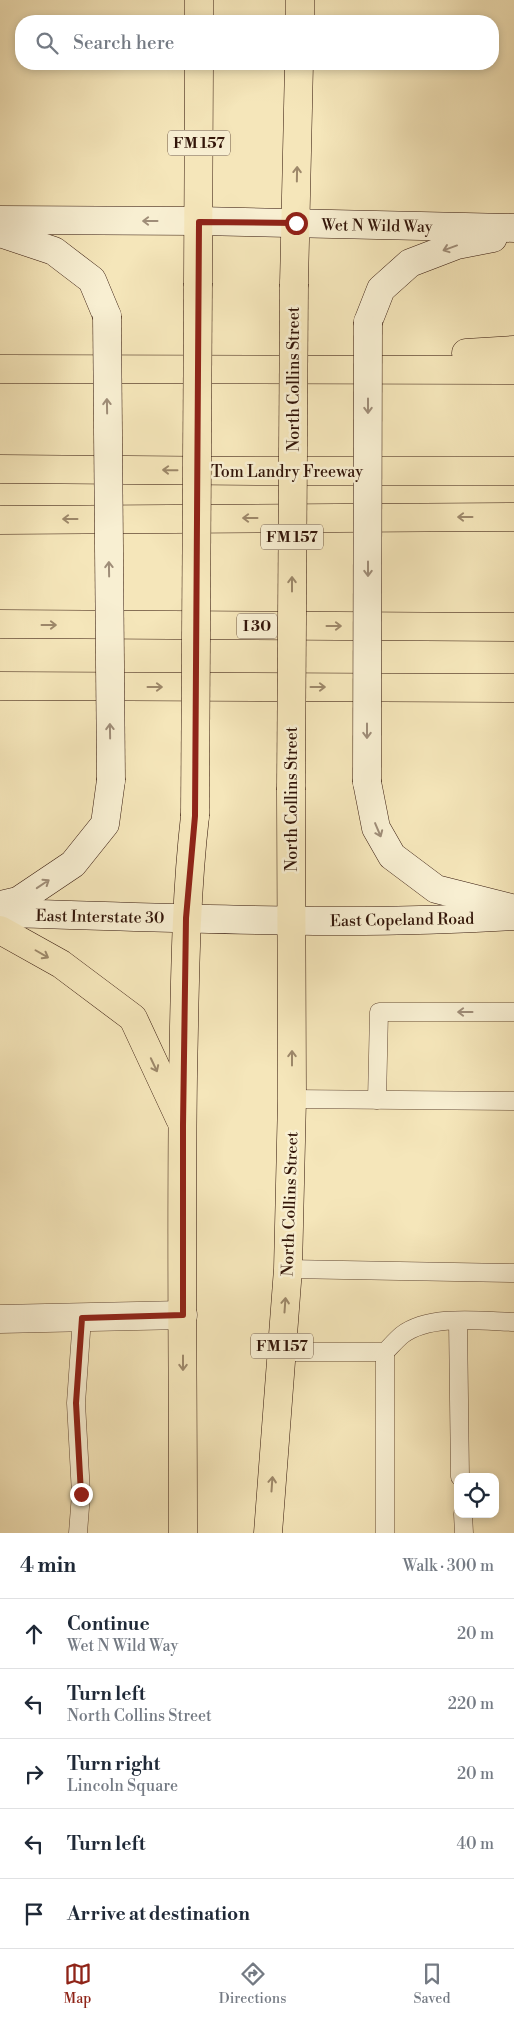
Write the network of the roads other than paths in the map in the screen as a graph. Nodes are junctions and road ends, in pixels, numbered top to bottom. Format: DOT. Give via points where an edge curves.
graph roads {
  1 [pos="199,0"];
  2 [pos="300,0"];
  3 [pos="199,15"];
  4 [pos="300,15"];
  5 [pos="199,70"];
  6 [pos="299,70"];
  7 [pos="0,220"];
  8 [pos="199,222"];
  9 [pos="296,223"];
  10 [pos="514,228"];
  11 [pos="0,233"];
  12 [pos="514,234"];
  13 [pos="514,350"];
  14 [pos="0,369"];
  15 [pos="254,369"];
  16 [pos="514,370"];
  17 [pos="0,469"];
  18 [pos="514,470"];
  19 [pos="514,517"];
  20 [pos="0,520"];
  21 [pos="0,624"];
  22 [pos="514,627"];
  23 [pos="0,686"];
  24 [pos="514,688"];
  25 [pos="0,905"];
  26 [pos="514,909"];
  27 [pos="0,913"];
  28 [pos="514,916"];
  29 [pos="186,918"];
  30 [pos="291,920"];
  31 [pos="0,930"];
  32 [pos="514,1012"];
  33 [pos="292,1099"];
  34 [pos="377,1100"];
  35 [pos="514,1101"];
  36 [pos="183,1125"];
  37 [pos="288,1269"];
  38 [pos="514,1273"];
  39 [pos="183,1315"];
  40 [pos="82,1318"];
  41 [pos="0,1319"];
  42 [pos="458,1321"];
  43 [pos="514,1322"];
  44 [pos="282,1352"];
  45 [pos="385,1352"];
  46 [pos="460,1473"];
  47 [pos="462,1518"];
  48 [pos="78,1533"];
  49 [pos="183,1533"];
  50 [pos="268,1533"];
  51 [pos="385,1533"];
  52 [pos="464,1533"];
  1 -- 3 [label="main road"];
  2 -- 4 [label="main road"];
  5 -- 8 [label="main road, FM 157"];
  9 -- 6 [label="main road, North Collins Street / FM 157, one-way"];
  8 -- 7 [label="main road, Wet N Wild Way, one-way"];
  8 -- 9 [label="main road, Wet N Wild Way"];
  8 -- 29 [label="main road, FM 157, bridge" via="195,816"];
  9 -- 10 [label="main road, Wet N Wild Way"];
  30 -- 9 [label="main road, North Collins Street / FM 157, one-way, bridge"];
  25 -- 11 [label="main road, one-way, bridge" via="18,901 73,864 105,824 111,780 107,316 92,280 54,251"];
  12 -- 26 [label="main road, one-way, bridge" via="457,246 410,263 381,289 368,322 368,782 376,828 392,856 436,889"];
  13 -- 15 [label="main road"];
  14 -- 15 [label="main road"];
  15 -- 16 [label="main road"];
  18 -- 17 [label="main road, Tom Landry Freeway, one-way"];
  19 -- 20 [label="main road, one-way"];
  21 -- 22 [label="main road, I 30, one-way"];
  23 -- 24 [label="main road, one-way"];
  27 -- 29 [label="main road, East Interstate 30"];
  28 -- 30 [label="main road, East Copeland Road" via="440,921"];
  29 -- 30 [label="main road, East Interstate 30"];
  29 -- 36 [label="main road, FM 157"];
  33 -- 30 [label="main road, North Collins Street / FM 157, one-way"];
  31 -- 36 [label="main road, one-way" via="61,964 133,1018"];
  32 -- 34 [label="lane, one-way" via="378,1012"];
  33 -- 34 [label="lane"];
  33 -- 37 [label="main road, North Collins Street / FM 157"];
  34 -- 35 [label="lane"];
  36 -- 39 [label="main road, FM 157"];
  37 -- 38 [label="lane"];
  44 -- 37 [label="main road, North Collins Street / FM 157, one-way"];
  39 -- 40 [label="main road"];
  39 -- 49 [label="main road, FM 157, one-way"];
  40 -- 41 [label="main road"];
  40 -- 48 [label="lane" via="76,1403 81,1494"];
  42 -- 43 [label="lane"];
  42 -- 45 [label="lane" via="441,1321 415,1328 402,1335"];
  42 -- 46 [label="lane"];
  44 -- 45 [label="lane"];
  50 -- 44 [label="main road, North Collins Street / FM 157, one-way"];
  45 -- 51 [label="lane"];
  47 -- 52 [label="lane"];
}
